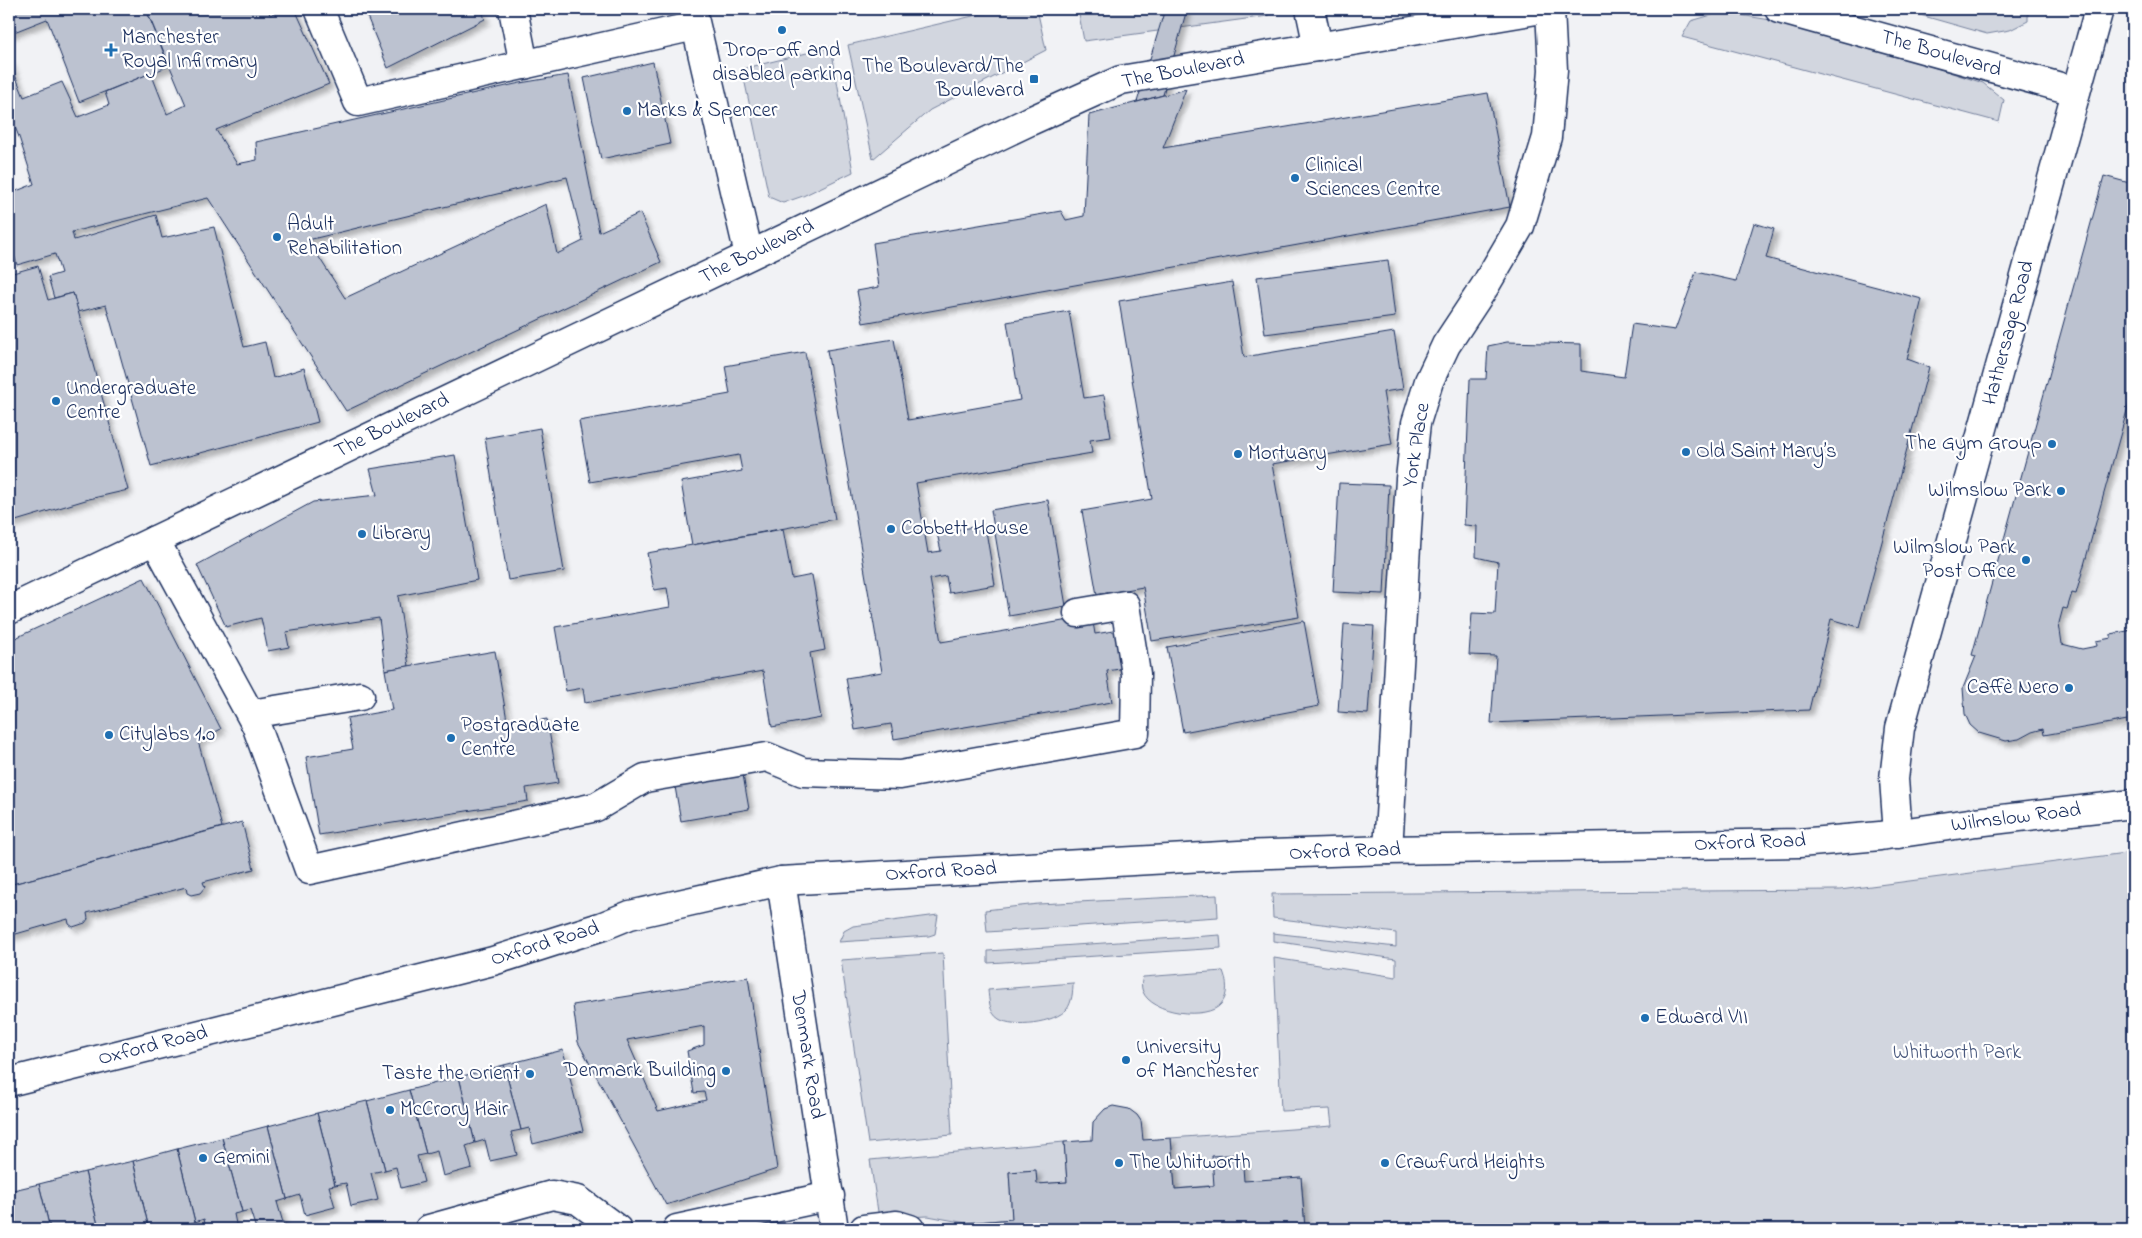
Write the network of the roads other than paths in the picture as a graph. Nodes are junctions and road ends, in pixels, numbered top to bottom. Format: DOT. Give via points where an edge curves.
graph roads {
  1 [pos="319,9"];
  2 [pos="513,9"];
  3 [pos="1310,9"];
  4 [pos="1542,9"];
  5 [pos="1550,9"];
  6 [pos="1779,9"];
  7 [pos="2099,9"];
  8 [pos="694,18"];
  9 [pos="1318,47"];
  10 [pos="524,65"];
  11 [pos="2075,92"];
  12 [pos="749,256"];
  13 [pos="155,540"];
  14 [pos="9,610"];
  15 [pos="1078,613"];
  16 [pos="360,696"];
  17 [pos="250,714"];
  18 [pos="2133,804"];
  19 [pos="1898,834"];
  20 [pos="1388,850"];
  21 [pos="781,881"];
  22 [pos="9,1082"];
  23 [pos="830,1196"];
  24 [pos="429,1229"];
  25 [pos="617,1229"];
  26 [pos="677,1229"];
  27 [pos="834,1229"];
  28 [pos="864,1229"];
  29 [pos="910,1229"];
  1 -- 10 [label="main road" via="358,102"];
  2 -- 10 [label="main road"];
  3 -- 9 [label="main road"];
  4 -- 9 [label="main road, The Boulevard"];
  5 -- 20 [label="main road, York Place" via="1553,70 1547,137 1520,226 1446,345 1429,381 1416,423"];
  6 -- 11 [label="main road, The Boulevard"];
  7 -- 11 [label="main road, Hathersage Road"];
  8 -- 10 [label="main road"];
  8 -- 12 [label="main road"];
  9 -- 12 [label="main road, The Boulevard" via="1121,80"];
  11 -- 19 [label="main road, Hathersage Road" via="1900,728 1894,779"];
  12 -- 13 [label="main road, The Boulevard"];
  13 -- 14 [label="main road, The Boulevard"];
  13 -- 17 [label="main road"];
  15 -- 17 [label="main road" via="1125,606 1136,674 1135,732 900,775 803,772 766,757 645,778 596,807 309,870"];
  16 -- 17 [label="main road"];
  18 -- 19 [label="main road, Wilmslow Road"];
  19 -- 20 [label="main road, Oxford Road" via="1799,843"];
  20 -- 21 [label="main road, Oxford Road" via="1229,855"];
  21 -- 22 [label="main road, Oxford Road" via="630,915 493,961"];
  21 -- 23 [label="main road, Denmark Road"];
  23 -- 26 [label="main road"];
  23 -- 27 [label="main road, Denmark Road"];
  24 -- 25 [label="main road" via="552,1195 578,1200"];
  28 -- 29 [label="main road" via="897,1226"];
}
